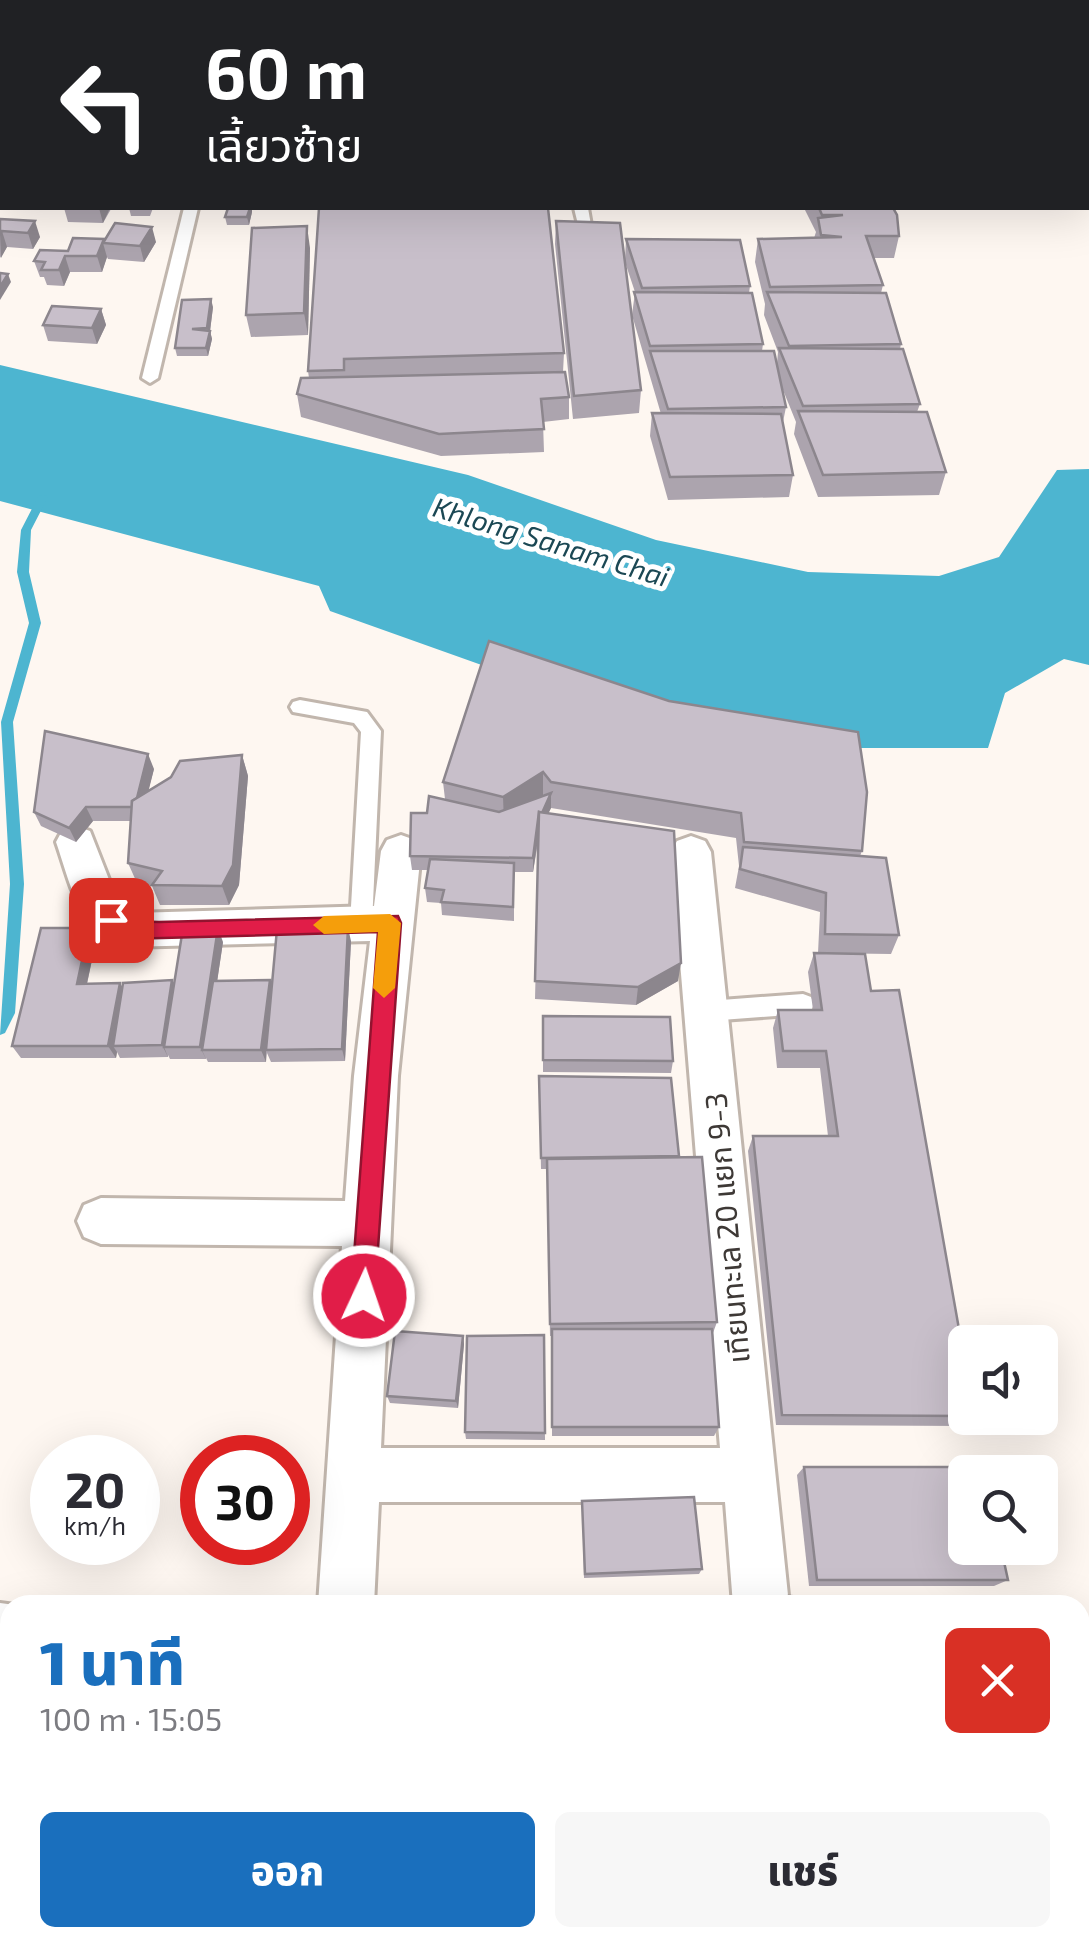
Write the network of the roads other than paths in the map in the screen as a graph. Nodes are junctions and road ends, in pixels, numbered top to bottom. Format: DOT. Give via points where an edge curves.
graph roads {
  1 [pos="191,210"];
  2 [pos="581,210"];
  3 [pos="590,245"];
  4 [pos="150,378"];
  5 [pos="300,706"];
  6 [pos="76,842"];
  7 [pos="401,851"];
  8 [pos="691,852"];
  9 [pos="376,923"];
  10 [pos="803,1004"];
  11 [pos="708,1011"];
  12 [pos="101,1222"];
  13 [pos="368,1224"];
  14 [pos="356,1475"];
  15 [pos="750,1475"];
  16 [pos="347,1595"];
  17 [pos="761,1595"];
  1 -- 4 [label="lane"];
  2 -- 3 [label="lane"];
  5 -- 9 [label="lane" via="360,718 370,731"];
  6 -- 9 [label="street" via="100,910 125,930"];
  7 -- 9 [label="street"];
  8 -- 11 [label="street, เทียนทะเล 20 แยก 9-3"];
  9 -- 13 [label="street"];
  10 -- 11 [label="lane"];
  11 -- 15 [label="street, เทียนทะเล 20 แยก 9-3"];
  12 -- 13 [label="street"];
  13 -- 14 [label="street"];
  14 -- 15 [label="street"];
  14 -- 16 [label="street"];
  15 -- 17 [label="street, เทียนทะเล 20 แยก 9-3"];
}
